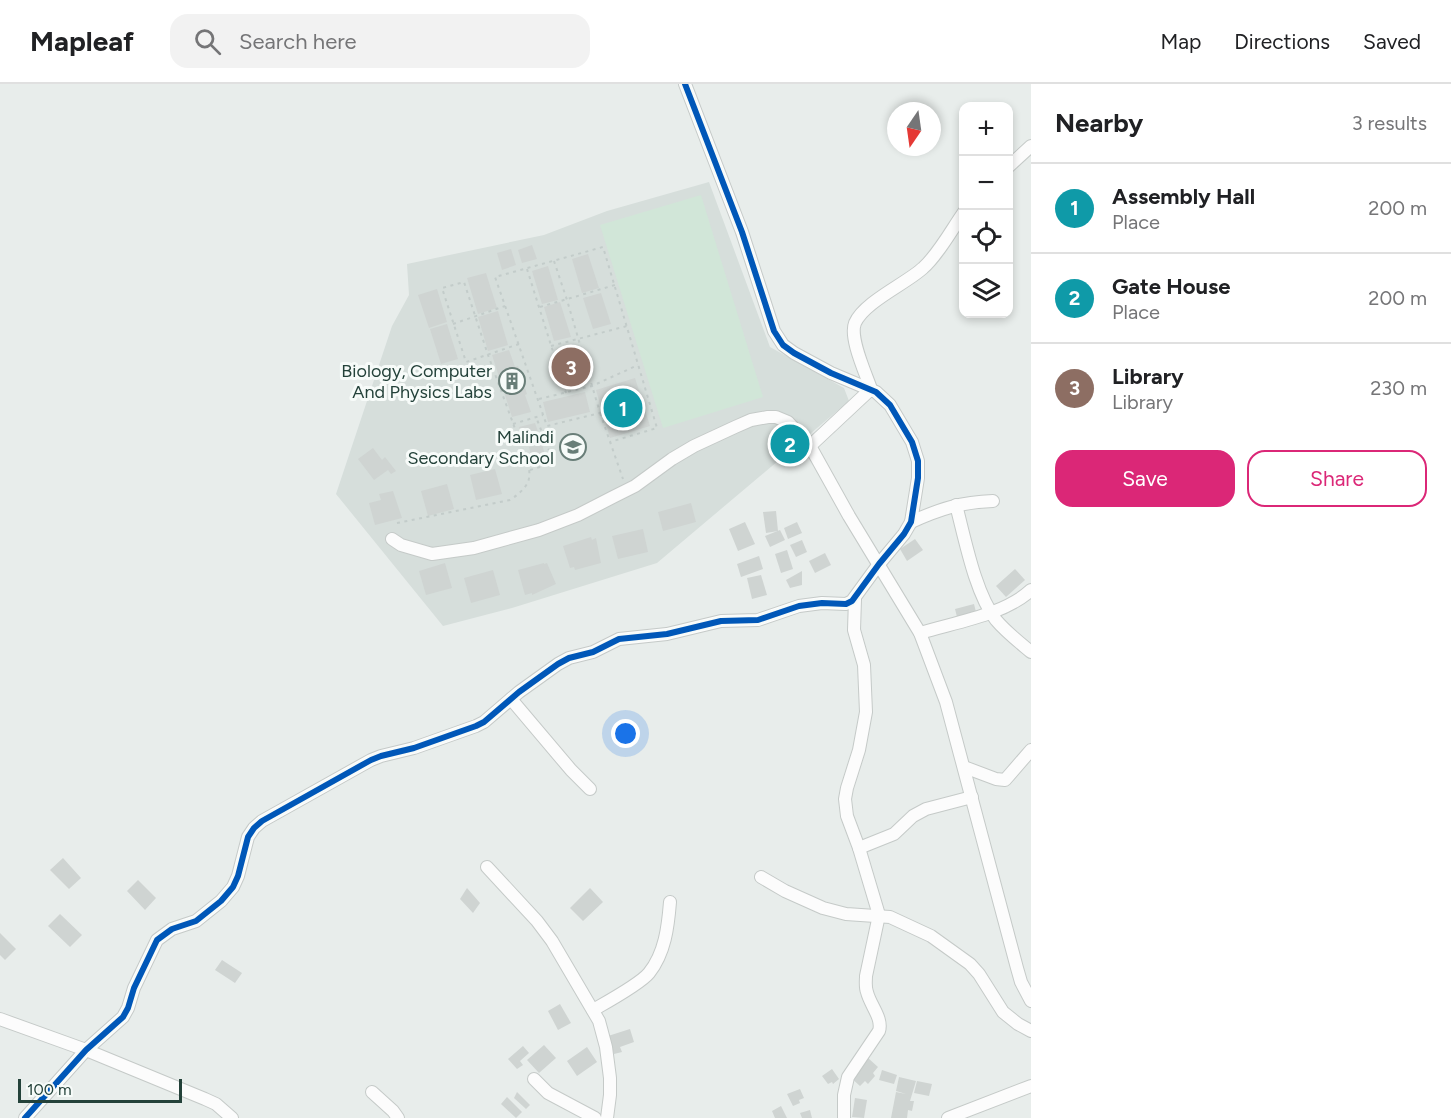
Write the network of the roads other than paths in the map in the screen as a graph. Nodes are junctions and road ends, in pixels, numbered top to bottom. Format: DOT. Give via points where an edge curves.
graph roads {
  1 [pos="685,84"];
  2 [pos="1031,146"];
  3 [pos="1013,162"];
  4 [pos="959,218"];
  5 [pos="871,389"];
  6 [pos="810,446"];
  7 [pos="993,501"];
  8 [pos="956,505"];
  9 [pos="911,522"];
  10 [pos="392,539"];
  11 [pos="879,564"];
  12 [pos="1031,590"];
  13 [pos="855,599"];
  14 [pos="991,612"];
  15 [pos="920,633"];
  16 [pos="1031,652"];
  17 [pos="511,699"];
  18 [pos="1031,750"];
  19 [pos="1026,763"];
  20 [pos="964,767"];
  21 [pos="590,789"];
  22 [pos="972,797"];
  23 [pos="859,848"];
  24 [pos="487,867"];
  25 [pos="761,877"];
  26 [pos="670,902"];
  27 [pos="879,915"];
  28 [pos="1031,1002"];
  29 [pos="593,1010"];
  30 [pos="0,1019"];
  31 [pos="1031,1031"];
  32 [pos="86,1050"];
  33 [pos="534,1079"];
  34 [pos="1031,1086"];
  35 [pos="372,1092"];
  36 [pos="25,1118"];
  37 [pos="232,1118"];
  38 [pos="398,1118"];
  39 [pos="595,1118"];
  40 [pos="607,1118"];
  41 [pos="844,1118"];
  42 [pos="948,1118"];
  1 -- 5 [label="street" via="734,211 774,331 786,349"];
  2 -- 3 [label="street"];
  4 -- 5 [label="street" via="922,269 878,299 856,321 855,336"];
  5 -- 6 [label="street"];
  5 -- 9 [label="street" via="890,405 912,442 918,461"];
  6 -- 10 [label="street" via="782,419 751,420 694,446 627,490 539,530 474,548 432,554"];
  6 -- 11 [label="street"];
  7 -- 8 [label="street"];
  8 -- 9 [label="street"];
  8 -- 14 [label="street" via="980,590"];
  9 -- 11 [label="street"];
  11 -- 13 [label="street"];
  11 -- 15 [label="street"];
  12 -- 14 [label="street"];
  13 -- 17 [label="street" via="846,604 799,606 758,620 721,621 660,635 619,639 558,664"];
  13 -- 23 [label="street" via="854,630 864,665 866,712 845,799"];
  14 -- 15 [label="street"];
  14 -- 16 [label="street"];
  15 -- 20 [label="street" via="946,702"];
  17 -- 21 [label="street"];
  17 -- 32 [label="street" via="476,726 370,760 262,821 248,837 233,887 196,921 172,929 157,940 123,1017"];
  18 -- 19 [label="street"];
  19 -- 20 [label="street" via="1002,781"];
  20 -- 22 [label="street"];
  22 -- 23 [label="street" via="926,808 894,834"];
  22 -- 28 [label="street" via="1017,968"];
  23 -- 27 [label="street"];
  24 -- 29 [label="street" via="544,930"];
  25 -- 27 [label="street" via="823,908 846,914"];
  26 -- 29 [label="street" via="662,950 648,975"];
  27 -- 31 [label="street" via="931,936 961,957 979,974 1003,1012"];
  27 -- 41 [label="street" via="866,983 880,1026 848,1077"];
  29 -- 40 [label="street" via="603,1034 610,1078"];
  30 -- 32 [label="street"];
  32 -- 36 [label="street"];
  32 -- 37 [label="street" via="216,1104"];
  33 -- 39 [label="street" via="548,1093"];
  34 -- 42 [label="street"];
  35 -- 38 [label="street"];
}
